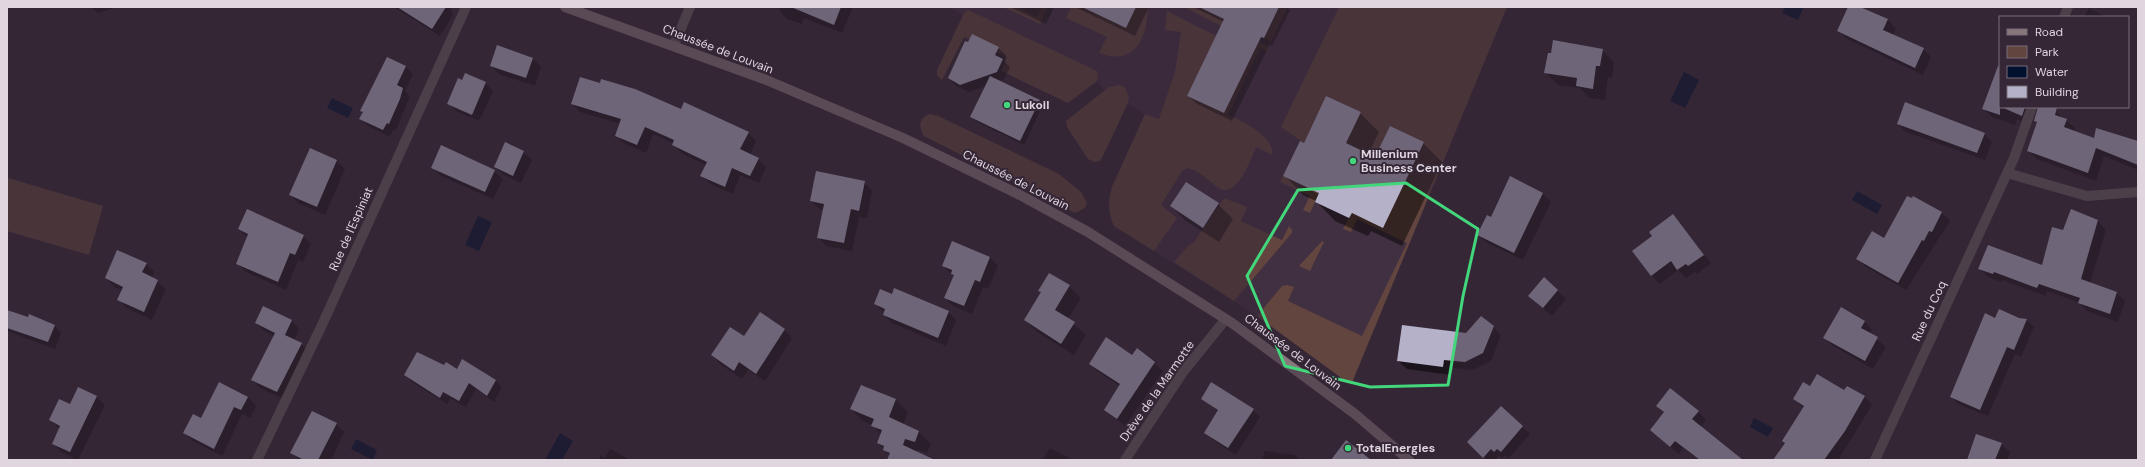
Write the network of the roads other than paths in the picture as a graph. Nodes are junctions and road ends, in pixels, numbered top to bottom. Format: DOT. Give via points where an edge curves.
graph roads {
  1 [pos="466,7"];
  2 [pos="565,7"];
  3 [pos="690,7"];
  4 [pos="674,45"];
  5 [pos="2032,108"];
  6 [pos="2007,173"];
  7 [pos="2138,192"];
  8 [pos="1225,320"];
  9 [pos="257,460"];
  10 [pos="1125,460"];
  11 [pos="1409,460"];
  12 [pos="1875,460"];
  1 -- 9 [label="street, Rue de l'Espiniat" via="322,325"];
  2 -- 4 [label="main road, Chaussée de Louvain"];
  3 -- 4 [label="street"];
  4 -- 8 [label="main road, Chaussée de Louvain" via="764,79 903,138 1004,188 1088,232"];
  5 -- 6 [label="street, Rue du Coq"];
  6 -- 7 [label="street" via="2087,196"];
  6 -- 12 [label="street, Rue du Coq"];
  8 -- 10 [label="street, Drève de la Marmotte" via="1183,372"];
  8 -- 11 [label="main road, Chaussée de Louvain" via="1355,414"];
}
